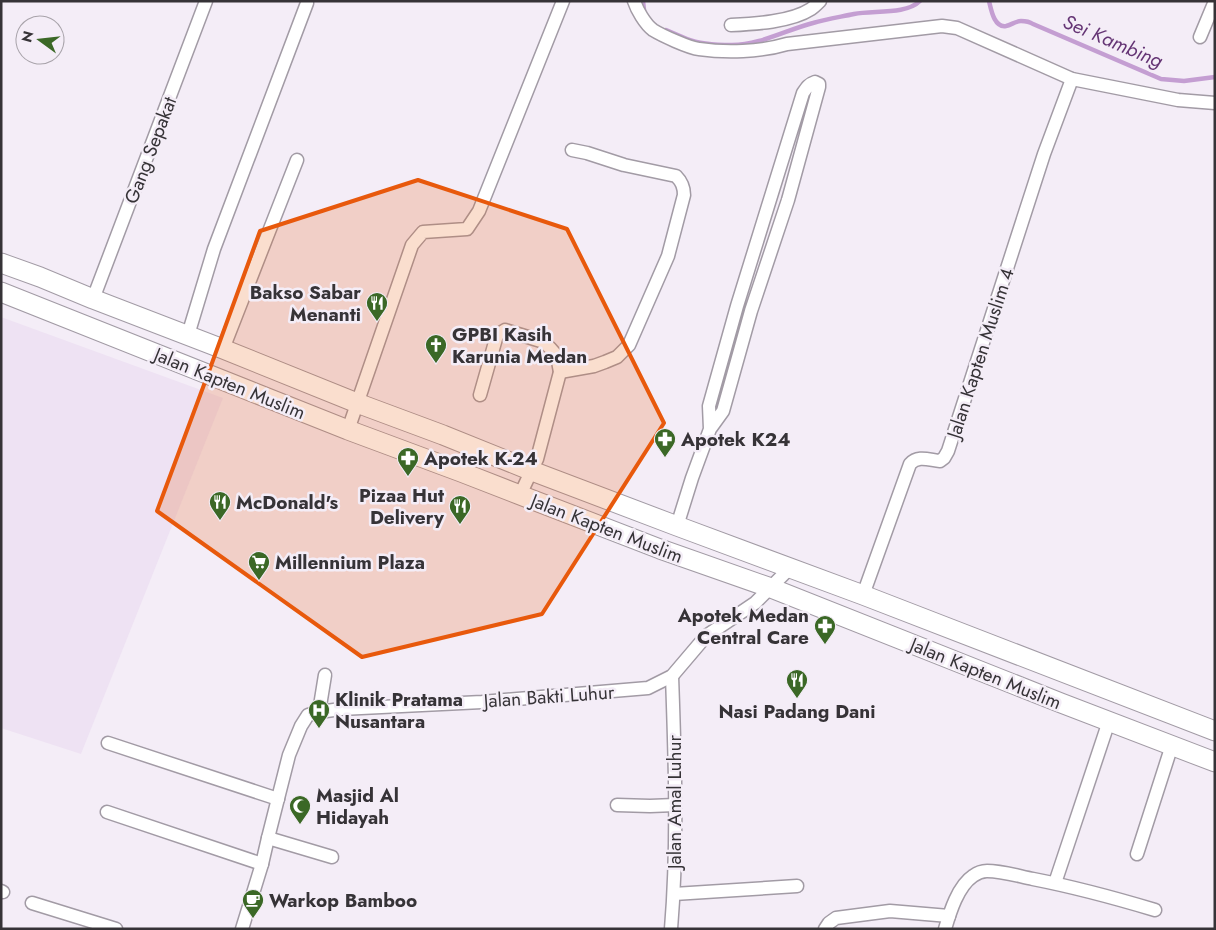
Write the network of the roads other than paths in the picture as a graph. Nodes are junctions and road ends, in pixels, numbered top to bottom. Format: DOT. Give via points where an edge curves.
graph roads {
  1 [pos="206,1"];
  2 [pos="563,1"];
  3 [pos="634,1"];
  4 [pos="820,1"];
  5 [pos="1214,1"];
  6 [pos="307,3"];
  7 [pos="731,25"];
  8 [pos="1200,37"];
  9 [pos="1072,79"];
  10 [pos="1215,103"];
  11 [pos="572,150"];
  12 [pos="298,160"];
  13 [pos="772,196"];
  14 [pos="788,200"];
  15 [pos="1,263"];
  16 [pos="1,292"];
  17 [pos="92,299"];
  18 [pos="737,306"];
  19 [pos="751,311"];
  20 [pos="188,335"];
  21 [pos="223,349"];
  22 [pos="560,372"];
  23 [pos="480,395"];
  24 [pos="357,403"];
  25 [pos="710,429"];
  26 [pos="348,430"];
  27 [pos="532,471"];
  28 [pos="520,495"];
  29 [pos="677,526"];
  30 [pos="790,568"];
  31 [pos="770,588"];
  32 [pos="863,595"];
  33 [pos="325,675"];
  34 [pos="672,676"];
  35 [pos="319,712"];
  36 [pos="1109,721"];
  37 [pos="1215,731"];
  38 [pos="108,743"];
  39 [pos="1172,745"];
  40 [pos="1215,762"];
  41 [pos="278,799"];
  42 [pos="616,805"];
  43 [pos="675,805"];
  44 [pos="107,812"];
  45 [pos="268,838"];
  46 [pos="1137,854"];
  47 [pos="332,857"];
  48 [pos="262,864"];
  49 [pos="1055,884"];
  50 [pos="797,886"];
  51 [pos="674,894"];
  52 [pos="32,903"];
  53 [pos="1155,910"];
  54 [pos="949,916"];
  55 [pos="116,929"];
  56 [pos="242,929"];
  57 [pos="671,929"];
  58 [pos="825,929"];
  59 [pos="946,929"];
  1 -- 17 [label="street, Gang Sepakat"];
  2 -- 24 [label="street" via="479,211 467,229 423,232 412,244"];
  3 -- 9 [label="street" via="652,29 697,49 770,49 787,44 950,26"];
  4 -- 7 [label="street" via="813,9 801,14"];
  5 -- 8 [label="street"];
  6 -- 20 [label="street" via="214,249"];
  9 -- 10 [label="street" via="1178,100"];
  9 -- 32 [label="street, Jalan Kapten Muslim 4" via="1044,154 948,451 940,461 918,458 910,464"];
  11 -- 22 [label="street" via="676,176 684,187 684,194 668,256 629,345 617,357 605,362"];
  12 -- 21 [label="street"];
  13 -- 14 [label="street"];
  13 -- 14 [label="street" via="803,93 810,83 815,82 820,87"];
  13 -- 18 [label="street"];
  14 -- 19 [label="street"];
  15 -- 17 [label="main road, Jalan Kapten Muslim"];
  16 -- 26 [label="main road, Jalan Kapten Muslim"];
  17 -- 20 [label="main road, Jalan Kapten Muslim"];
  18 -- 19 [label="street"];
  18 -- 25 [label="street" via="708,406"];
  19 -- 25 [label="street" via="723,410"];
  20 -- 21 [label="main road, Jalan Kapten Muslim"];
  21 -- 24 [label="main road, Jalan Kapten Muslim"];
  22 -- 23 [label="street" via="557,356 544,342 505,330 497,335"];
  22 -- 27 [label="street"];
  24 -- 26 [label="street"];
  24 -- 27 [label="main road, Jalan Kapten Muslim"];
  25 -- 29 [label="street"];
  26 -- 28 [label="main road, Jalan Kapten Muslim"];
  27 -- 28 [label="street"];
  27 -- 29 [label="main road, Jalan Kapten Muslim"];
  28 -- 31 [label="main road, Jalan Kapten Muslim"];
  29 -- 30 [label="main road, Jalan Kapten Muslim"];
  30 -- 31 [label="street, Jalan Bakti Luhur"];
  30 -- 32 [label="main road, Jalan Kapten Muslim"];
  31 -- 34 [label="street, Jalan Bakti Luhur" via="755,603 706,636"];
  31 -- 36 [label="main road, Jalan Kapten Muslim"];
  32 -- 37 [label="main road, Jalan Kapten Muslim"];
  33 -- 35 [label="street"];
  34 -- 35 [label="street, Jalan Bakti Luhur" via="648,688 623,691"];
  34 -- 43 [label="street, Jalan Amal Luhur"];
  35 -- 41 [label="street, Jalan Bakti Luhur" via="308,716 300,726"];
  36 -- 39 [label="main road, Jalan Kapten Muslim"];
  36 -- 49 [label="street"];
  38 -- 41 [label="street"];
  39 -- 40 [label="main road, Jalan Kapten Muslim"];
  39 -- 46 [label="street"];
  41 -- 45 [label="street, Jalan Bakti Luhur"];
  42 -- 43 [label="street"];
  43 -- 51 [label="street, Jalan Amal Luhur"];
  44 -- 48 [label="street"];
  45 -- 47 [label="street"];
  45 -- 48 [label="street, Jalan Bakti Luhur"];
  48 -- 56 [label="street, Jalan Bakti Luhur"];
  49 -- 53 [label="street"];
  49 -- 54 [label="street" via="986,871 966,881"];
  50 -- 51 [label="street"];
  51 -- 57 [label="street, Jalan Amal Luhur"];
  52 -- 55 [label="street"];
  54 -- 58 [label="street" via="890,911 836,918"];
  54 -- 59 [label="street"];
}
